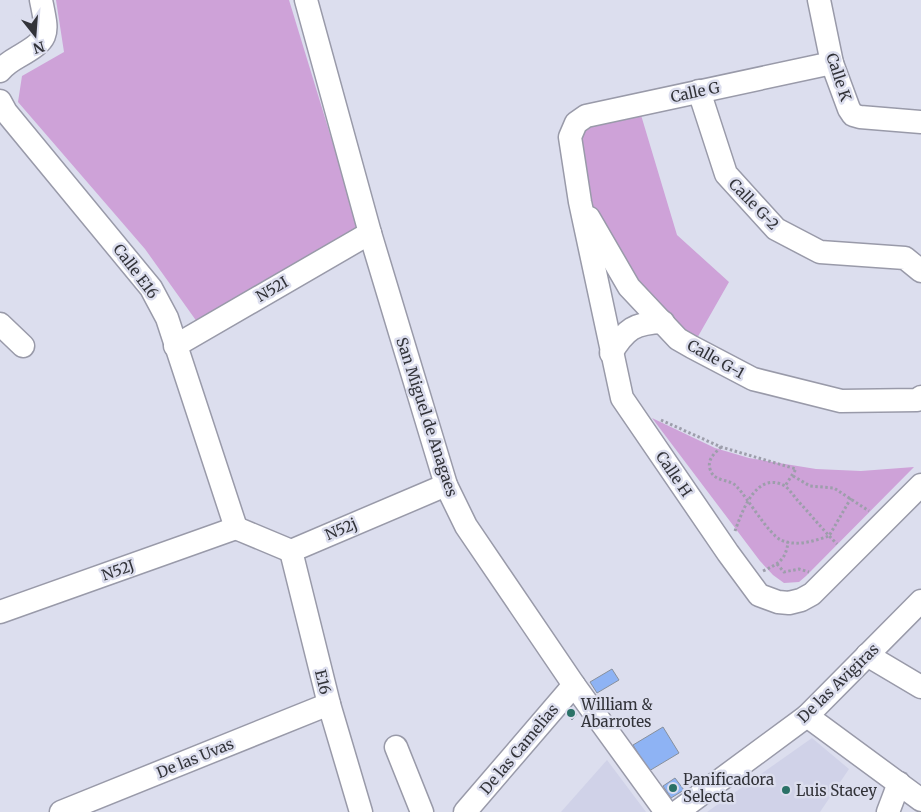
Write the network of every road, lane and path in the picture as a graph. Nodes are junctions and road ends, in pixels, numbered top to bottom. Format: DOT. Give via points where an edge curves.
graph roads {
  1 [pos="41,0"];
  2 [pos="306,0"];
  3 [pos="820,0"];
  4 [pos="832,63"];
  5 [pos="0,72"];
  6 [pos="699,91"];
  7 [pos="0,101"];
  8 [pos="921,122"];
  9 [pos="570,137"];
  10 [pos="580,202"];
  11 [pos="370,233"];
  12 [pos="921,271"];
  13 [pos="663,322"];
  14 [pos="0,324"];
  15 [pos="23,346"];
  16 [pos="174,346"];
  17 [pos="611,352"];
  18 [pos="921,397"];
  19 [pos="658,418"];
  20 [pos="722,448"];
  21 [pos="792,476"];
  22 [pos="446,485"];
  23 [pos="921,485"];
  24 [pos="785,486"];
  25 [pos="851,498"];
  26 [pos="747,502"];
  27 [pos="884,522"];
  28 [pos="236,528"];
  29 [pos="829,536"];
  30 [pos="788,542"];
  31 [pos="291,551"];
  32 [pos="728,553"];
  33 [pos="849,556"];
  34 [pos="777,564"];
  35 [pos="748,579"];
  36 [pos="823,584"];
  37 [pos="921,601"];
  38 [pos="0,612"];
  39 [pos="868,655"];
  40 [pos="574,685"];
  41 [pos="921,687"];
  42 [pos="329,704"];
  43 [pos="806,716"];
  44 [pos="396,747"];
  45 [pos="899,783"];
  46 [pos="921,800"];
  47 [pos="61,812"];
  48 [pos="361,812"];
  49 [pos="422,812"];
  50 [pos="465,812"];
  51 [pos="666,812"];
  52 [pos="677,812"];
  53 [pos="888,812"];
  1 -- 5 [label="street" via="45,37"];
  2 -- 11 [label="street, San Miguel de Anagaes"];
  3 -- 4 [label="street, Calle K"];
  4 -- 6 [label="street, Calle G"];
  4 -- 8 [label="street, Calle K" via="853,114"];
  6 -- 9 [label="street, Calle G" via="586,116 576,123"];
  6 -- 12 [label="street, Calle G-2" via="726,174 776,229 820,252 905,258"];
  7 -- 16 [label="street, Calle E16" via="151,288 167,318"];
  9 -- 10 [label="street, Calle H"];
  10 -- 13 [label="street, Calle G-1" via="630,287"];
  10 -- 17 [label="street, Calle H"];
  11 -- 16 [label="street, N52I"];
  11 -- 22 [label="street, San Miguel de Anagaes"];
  13 -- 17 [label="street" via="645,323 623,334"];
  13 -- 18 [label="street, Calle G-1" via="678,339 753,379 841,401 917,400"];
  14 -- 15 [label="street"];
  16 -- 28 [label="street, Calle E16"];
  17 -- 32 [label="street, Calle H" via="622,398"];
  19 -- 20 [label="path"];
  20 -- 21 [label="path" via="796,468"];
  20 -- 26 [label="path" via="712,456 710,472 736,485"];
  21 -- 24 [label="path"];
  21 -- 25 [label="path" via="810,486 834,488"];
  22 -- 31 [label="street, N52j"];
  22 -- 40 [label="street, San Miguel de Anagaes" via="466,526"];
  23 -- 27 [label="street, Calle H"];
  24 -- 26 [label="path" via="770,482 759,487"];
  24 -- 29 [label="path"];
  25 -- 27 [label="path"];
  25 -- 29 [label="path"];
  26 -- 30 [label="path" via="779,540"];
  26 -- 32 [label="path"];
  27 -- 33 [label="street, Calle H"];
  28 -- 31 [label="street"];
  28 -- 38 [label="street, N52J"];
  29 -- 30 [label="path" via="808,543"];
  29 -- 33 [label="path"];
  30 -- 34 [label="path" via="787,554"];
  31 -- 42 [label="street, E16"];
  32 -- 35 [label="street, Calle H"];
  33 -- 36 [label="street, Calle H"];
  34 -- 35 [label="path"];
  34 -- 36 [label="path" via="784,572 806,570"];
  35 -- 36 [label="street, Calle H" via="760,596 789,603 812,594"];
  37 -- 39 [label="street, De las Avigiras"];
  39 -- 41 [label="street"];
  39 -- 43 [label="street, De las Avigiras"];
  40 -- 50 [label="street, De las Camelias"];
  40 -- 51 [label="street, San Miguel de Anagaes"];
  42 -- 47 [label="street, De las Uvas"];
  42 -- 48 [label="street, E16"];
  43 -- 45 [label="street"];
  43 -- 52 [label="street, De las Avigiras"];
  44 -- 49 [label="street"];
  45 -- 46 [label="street"];
  45 -- 53 [label="street"];
}
